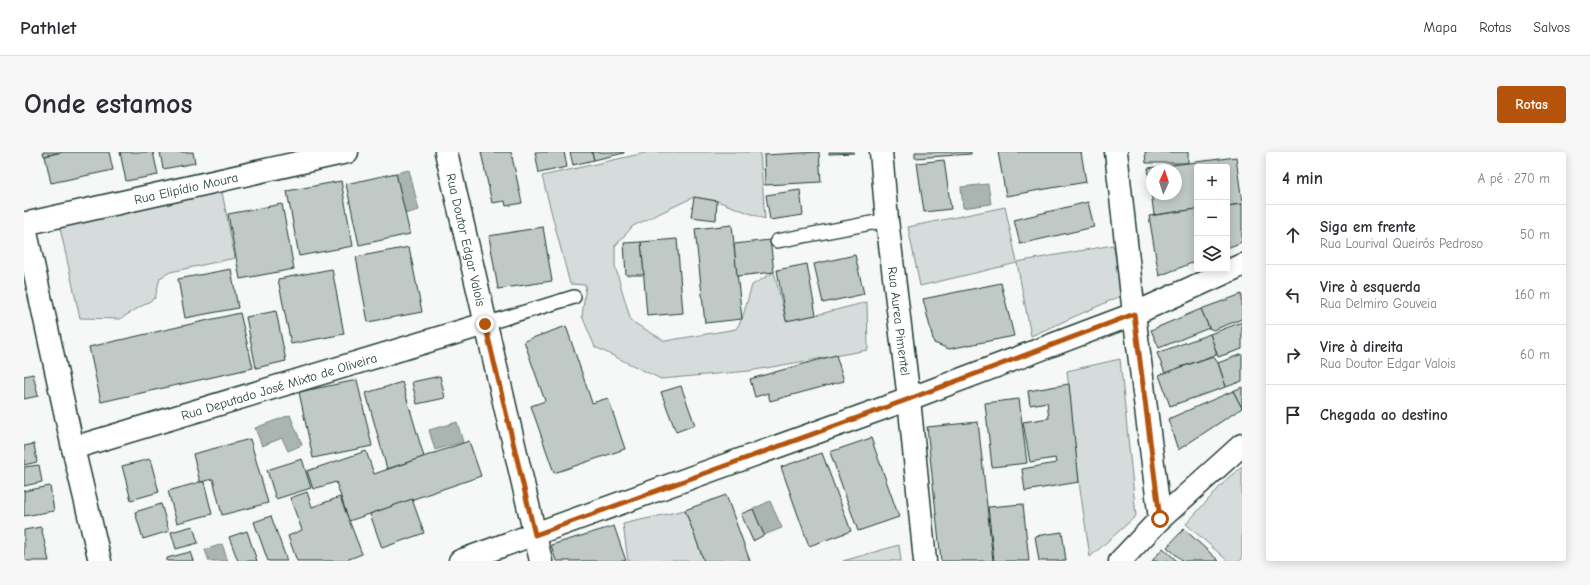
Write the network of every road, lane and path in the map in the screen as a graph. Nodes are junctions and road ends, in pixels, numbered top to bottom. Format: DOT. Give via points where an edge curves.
graph roads {
  1 [pos="347,152"];
  2 [pos="446,152"];
  3 [pos="881,152"];
  4 [pos="1116,152"];
  5 [pos="887,220"];
  6 [pos="24,223"];
  7 [pos="777,241"];
  8 [pos="1242,265"];
  9 [pos="574,297"];
  10 [pos="1134,314"];
  11 [pos="485,324"];
  12 [pos="909,399"];
  13 [pos="1242,445"];
  14 [pos="73,448"];
  15 [pos="1160,519"];
  16 [pos="535,535"];
  17 [pos="100,561"];
  18 [pos="460,561"];
  19 [pos="541,561"];
  20 [pos="925,561"];
  21 [pos="1120,561"];
  1 -- 6 [label="street, Rua Elipídio Moura"];
  2 -- 11 [label="street, Rua Doutor Edgar Valois"];
  3 -- 5 [label="street, Rua Aurea Pimentel"];
  4 -- 10 [label="street"];
  5 -- 7 [label="lane"];
  5 -- 12 [label="street, Rua Aurea Pimentel"];
  6 -- 14 [label="street"];
  8 -- 10 [label="street"];
  9 -- 11 [label="lane"];
  10 -- 12 [label="street"];
  10 -- 15 [label="street"];
  11 -- 14 [label="street, Rua Deputado José Mixto de Oliveira"];
  11 -- 16 [label="street, Rua Doutor Edgar Valois"];
  12 -- 16 [label="street"];
  12 -- 20 [label="street, Rua Aurea Pimentel"];
  13 -- 15 [label="street"];
  14 -- 17 [label="street"];
  15 -- 21 [label="street"];
  16 -- 18 [label="street"];
  16 -- 19 [label="street, Rua Doutor Edgar Valois"];
}
